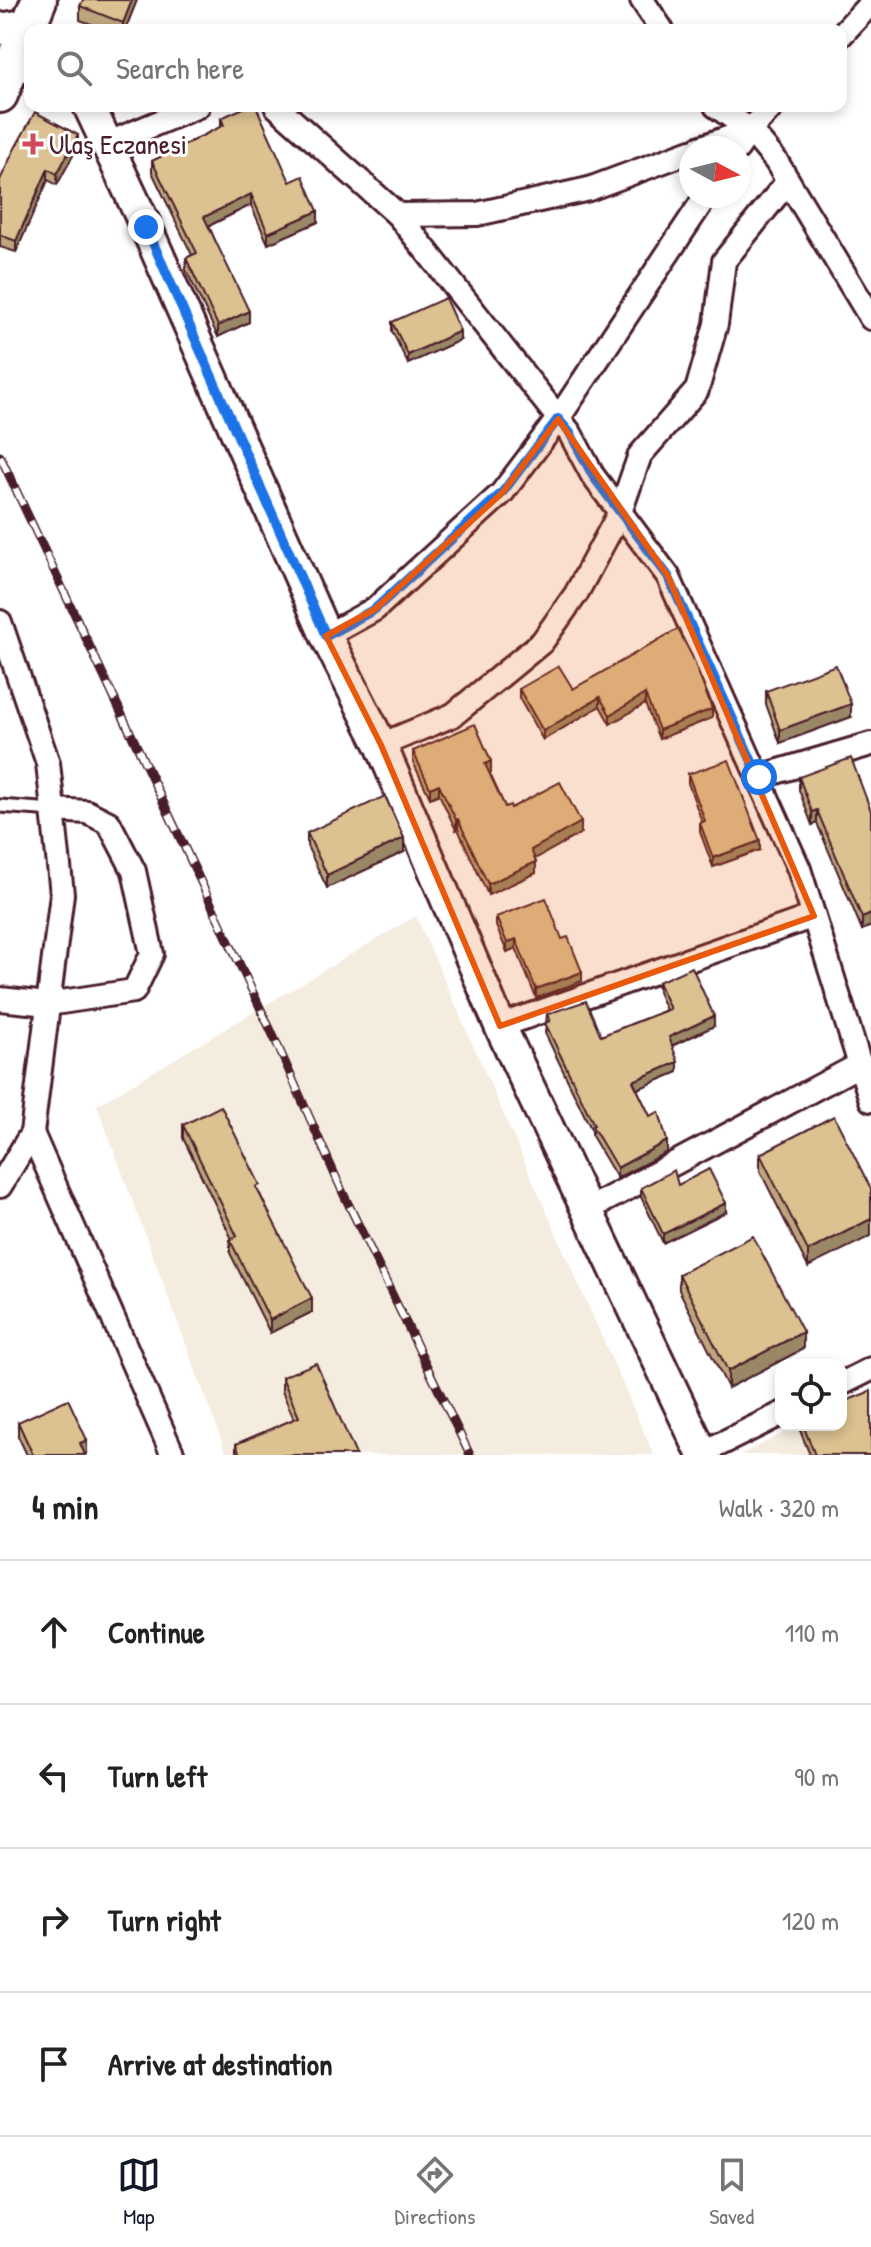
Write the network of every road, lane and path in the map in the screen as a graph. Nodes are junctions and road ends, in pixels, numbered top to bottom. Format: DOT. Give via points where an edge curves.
graph roads {
  1 [pos="642,0"];
  2 [pos="871,3"];
  3 [pos="658,24"];
  4 [pos="24,27"];
  5 [pos="847,29"];
  6 [pos="0,95"];
  7 [pos="92,112"];
  8 [pos="184,112"];
  9 [pos="283,112"];
  10 [pos="721,112"];
  11 [pos="768,112"];
  12 [pos="741,136"];
  13 [pos="747,136"];
  14 [pos="107,144"];
  15 [pos="751,144"];
  16 [pos="679,155"];
  17 [pos="788,181"];
  18 [pos="698,208"];
  19 [pos="398,215"];
  20 [pos="871,318"];
  21 [pos="558,419"];
  22 [pos="620,512"];
  23 [pos="0,622"];
  24 [pos="326,636"];
  25 [pos="871,744"];
  26 [pos="381,745"];
  27 [pos="759,777"];
  28 [pos="0,806"];
  29 [pos="53,810"];
  30 [pos="814,916"];
  31 [pos="0,999"];
  32 [pos="48,1004"];
  33 [pos="500,1026"];
  34 [pos="861,1064"];
  35 [pos="871,1100"];
  36 [pos="32,1133"];
  37 [pos="0,1186"];
  38 [pos="587,1210"];
  39 [pos="871,1369"];
  40 [pos="847,1381"];
  41 [pos="775,1417"];
  42 [pos="703,1454"];
  43 [pos="173,1455"];
  1 -- 3 [label="street"];
  2 -- 5 [label="street"];
  4 -- 6 [label="main road"];
  7 -- 14 [label="street"];
  8 -- 14 [label="street"];
  9 -- 19 [label="street"];
  10 -- 12 [label="street"];
  11 -- 13 [label="street"];
  14 -- 24 [label="street"];
  15 -- 17 [label="street" via="776,161"];
  16 -- 19 [label="street" via="589,189 477,214"];
  17 -- 20 [label="street"];
  17 -- 22 [label="street" via="724,261 716,324 697,390 640,455"];
  18 -- 21 [label="street"];
  19 -- 21 [label="street"];
  21 -- 22 [label="street"];
  21 -- 24 [label="street" via="502,493 375,609"];
  22 -- 26 [label="street" via="576,594 542,642 453,715"];
  22 -- 27 [label="street" via="668,576"];
  23 -- 29 [label="street" via="48,763"];
  24 -- 26 [label="street"];
  25 -- 27 [label="street"];
  26 -- 33 [label="street"];
  27 -- 30 [label="street"];
  28 -- 29 [label="lane"];
  29 -- 32 [label="street" via="62,894"];
  29 -- 32 [label="street" via="87,812 109,823 134,871 152,954 134,991"];
  30 -- 33 [label="street"];
  30 -- 34 [label="street"];
  31 -- 32 [label="street"];
  32 -- 36 [label="street"];
  33 -- 38 [label="street"];
  34 -- 35 [label="street"];
  34 -- 38 [label="street"];
  36 -- 37 [label="street"];
  36 -- 43 [label="street"];
  38 -- 42 [label="street"];
  39 -- 40 [label="street"];
  41 -- 42 [label="street"];
}
